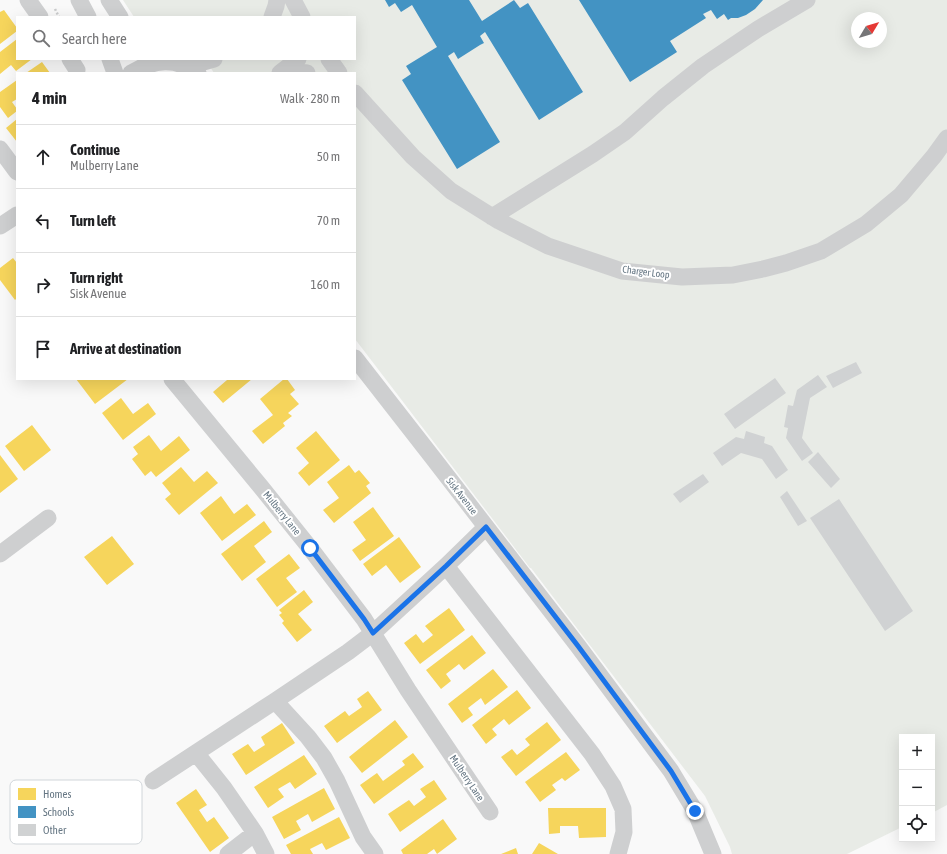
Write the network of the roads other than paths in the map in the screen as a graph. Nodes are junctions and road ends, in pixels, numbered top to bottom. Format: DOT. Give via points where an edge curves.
graph roads {
  1 [pos="28,0"];
  2 [pos="79,0"];
  3 [pos="109,0"];
  4 [pos="277,0"];
  5 [pos="293,0"];
  6 [pos="807,0"];
  7 [pos="39,16"];
  8 [pos="87,16"];
  9 [pos="119,16"];
  10 [pos="272,16"];
  11 [pos="301,16"];
  12 [pos="110,60"];
  13 [pos="156,60"];
  14 [pos="212,60"];
  15 [pos="297,60"];
  16 [pos="330,60"];
  17 [pos="193,70"];
  18 [pos="115,72"];
  19 [pos="133,72"];
  20 [pos="281,72"];
  21 [pos="338,72"];
  22 [pos="356,94"];
  23 [pos="947,138"];
  24 [pos="0,149"];
  25 [pos="16,171"];
  26 [pos="16,216"];
  27 [pos="492,216"];
  28 [pos="0,226"];
  29 [pos="356,359"];
  30 [pos="173,380"];
  31 [pos="48,518"];
  32 [pos="486,527"];
  33 [pos="0,554"];
  34 [pos="446,566"];
  35 [pos="373,633"];
  36 [pos="276,701"];
  37 [pos="196,753"];
  38 [pos="153,781"];
  39 [pos="490,812"];
  40 [pos="255,833"];
  41 [pos="228,854"];
  42 [pos="266,854"];
  43 [pos="375,854"];
  44 [pos="618,854"];
  45 [pos="713,854"];
  1 -- 7 [label="street"];
  2 -- 8 [label="street"];
  3 -- 9 [label="street"];
  4 -- 10 [label="street"];
  5 -- 11 [label="street"];
  6 -- 27 [label="street" via="703,66 630,128 593,154"];
  12 -- 18 [label="street"];
  13 -- 17 [label="street" via="173,62"];
  13 -- 19 [label="street"];
  14 -- 17 [label="street"];
  15 -- 20 [label="street"];
  16 -- 21 [label="street"];
  22 -- 27 [label="street, Charger Loop" via="413,157 451,191"];
  23 -- 27 [label="street, Charger Loop" via="901,195 866,224 821,250 763,269 733,274 682,277 622,271 548,246"];
  24 -- 25 [label="street"];
  26 -- 28 [label="street"];
  29 -- 32 [label="street, Sisk Avenue"];
  30 -- 35 [label="street, Mulberry Lane" via="306,543"];
  31 -- 33 [label="street"];
  32 -- 34 [label="street"];
  32 -- 45 [label="street, Sisk Avenue" via="671,771 695,811"];
  34 -- 35 [label="street"];
  34 -- 44 [label="street" via="592,754 613,786 623,810 624,832"];
  35 -- 36 [label="street"];
  35 -- 39 [label="street, Mulberry Lane"];
  36 -- 37 [label="street"];
  36 -- 43 [label="street" via="324,758 363,837"];
  37 -- 38 [label="street"];
  37 -- 40 [label="street"];
  40 -- 41 [label="street"];
  40 -- 42 [label="street"];
}
